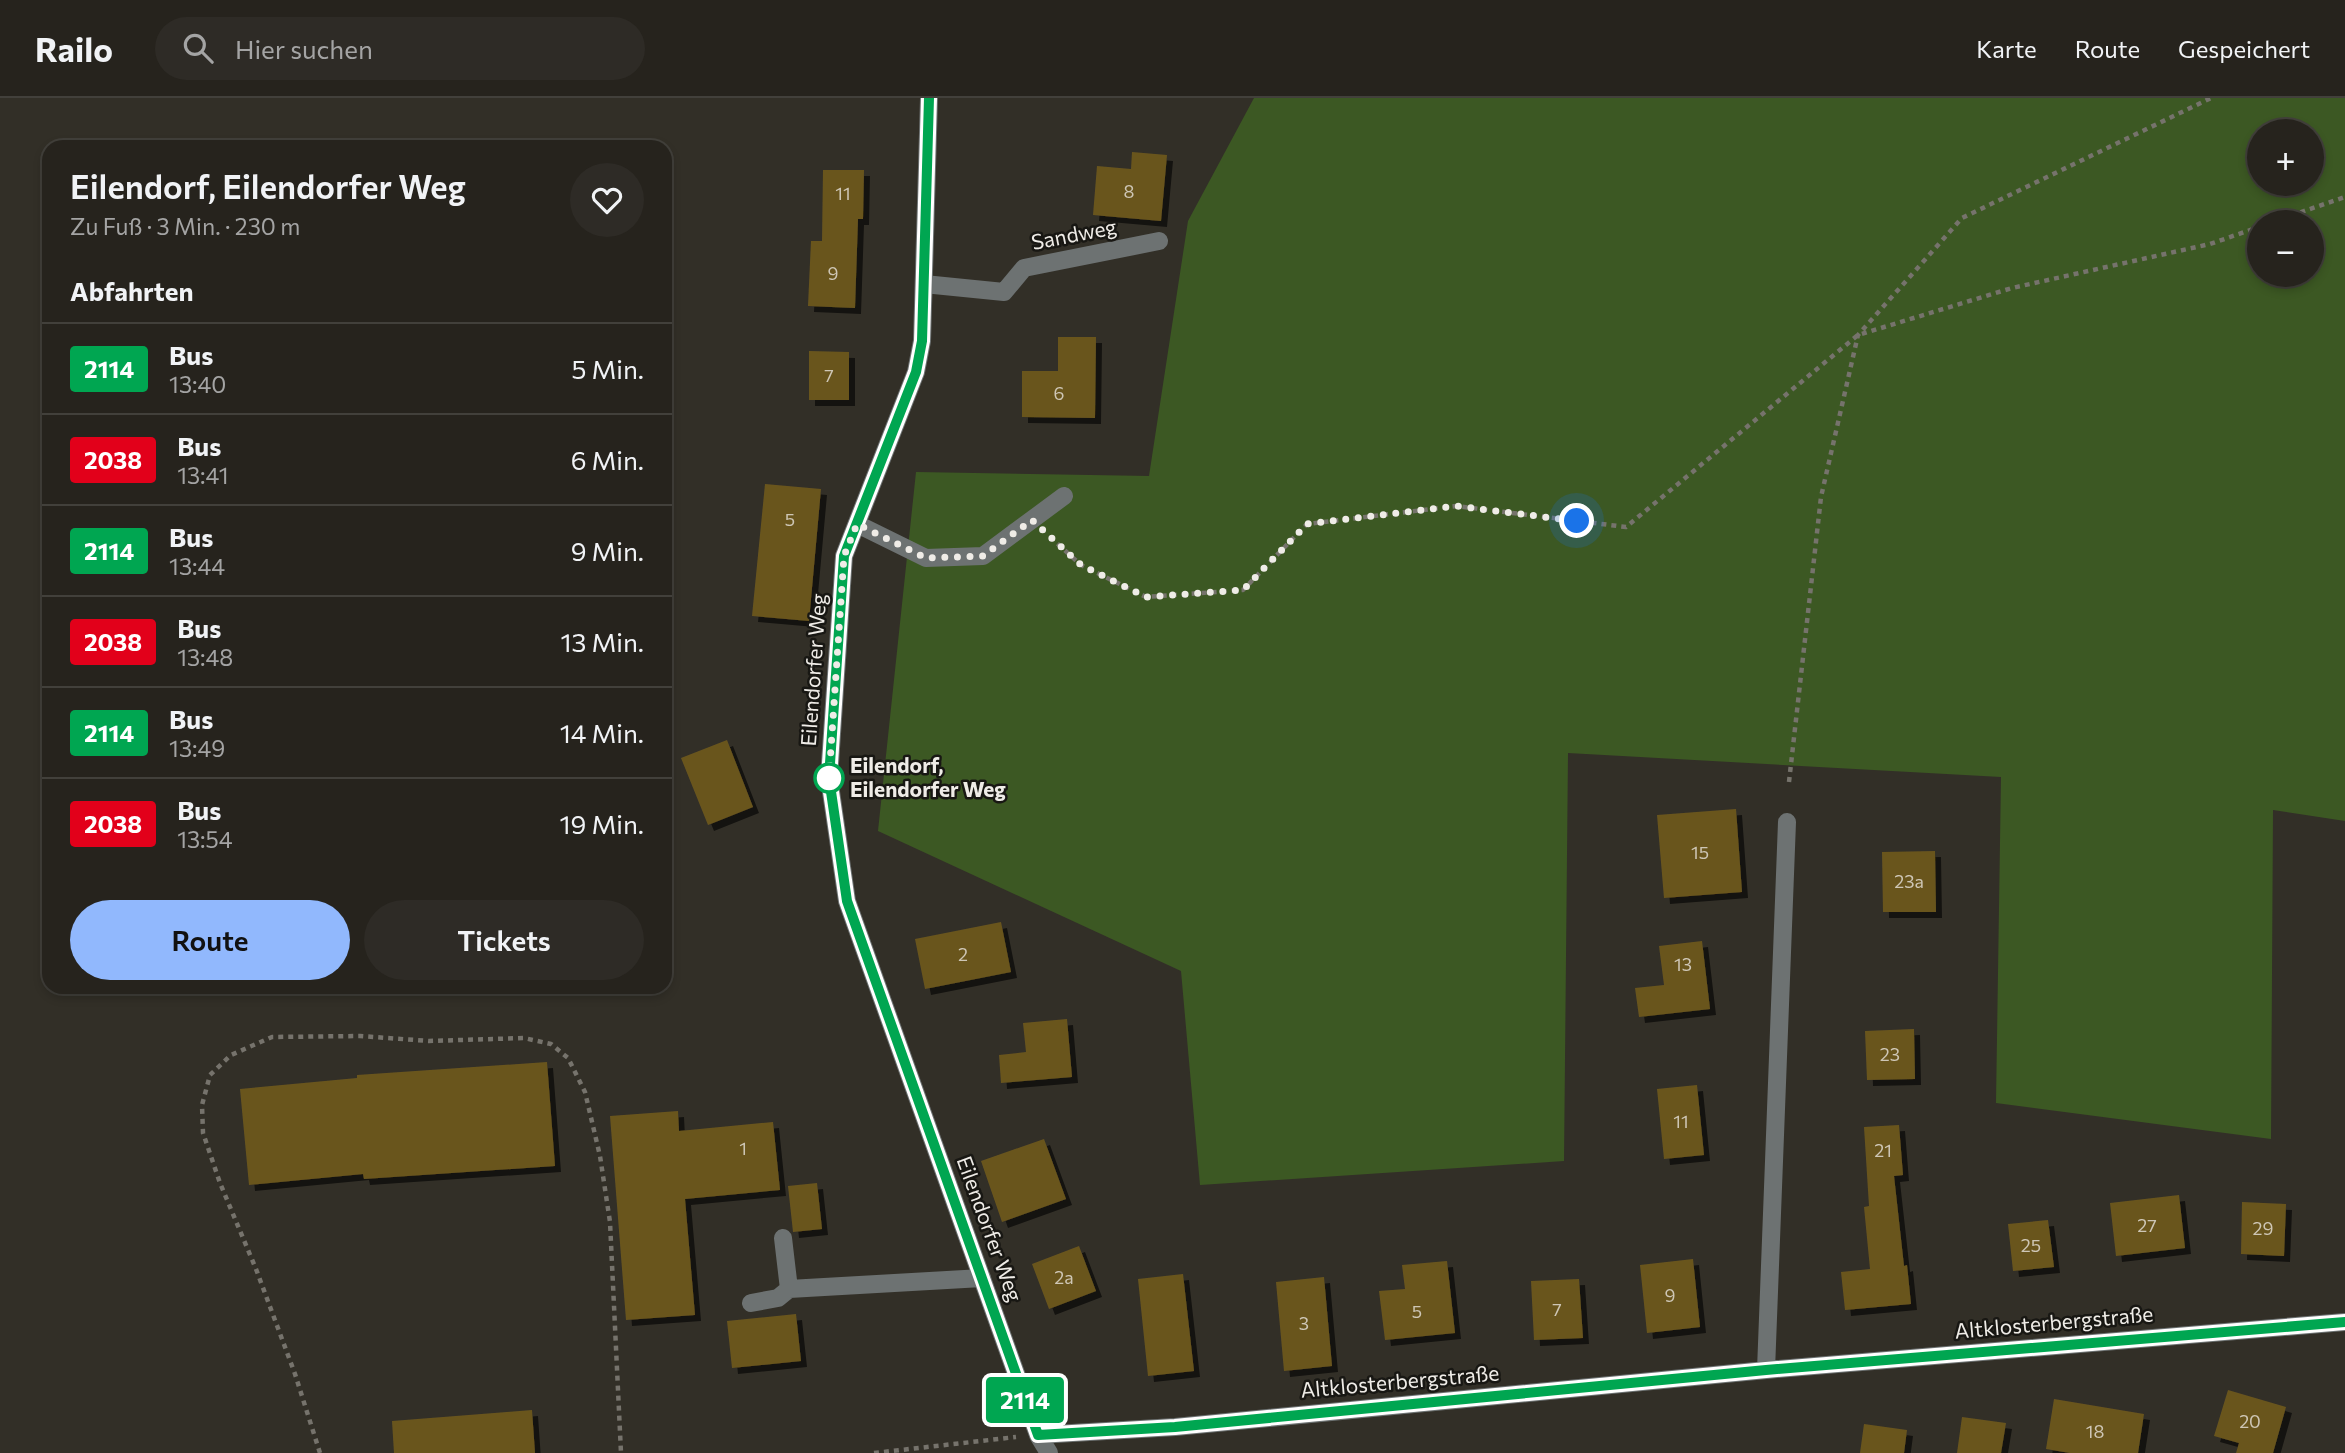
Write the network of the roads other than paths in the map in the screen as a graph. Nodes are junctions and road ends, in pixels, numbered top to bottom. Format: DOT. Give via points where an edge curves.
graph roads {
  1 [pos="929,98"];
  2 [pos="1159,242"];
  3 [pos="924,284"];
  4 [pos="1064,496"];
  5 [pos="857,524"];
  6 [pos="1787,822"];
  7 [pos="783,1238"];
  8 [pos="982,1278"];
  9 [pos="789,1289"];
  10 [pos="751,1303"];
  11 [pos="2345,1322"];
  12 [pos="1766,1370"];
  13 [pos="1038,1435"];
  14 [pos="1049,1453"];
  1 -- 3 [label="street, Eilendorfer Weg"];
  2 -- 3 [label="street, Sandweg" via="1024,268 1004,292"];
  3 -- 5 [label="street, Eilendorfer Weg" via="916,372"];
  4 -- 5 [label="street" via="983,556 926,558"];
  5 -- 8 [label="street, Eilendorfer Weg" via="844,556 829,778 847,901"];
  6 -- 12 [label="street"];
  7 -- 9 [label="street"];
  8 -- 9 [label="street"];
  8 -- 13 [label="street, Eilendorfer Weg"];
  9 -- 10 [label="street" via="779,1298"];
  11 -- 12 [label="street, Altklosterbergstraße"];
  12 -- 13 [label="street, Altklosterbergstraße" via="1189,1426"];
  13 -- 14 [label="street, Eilendorfer Weg"];
}
